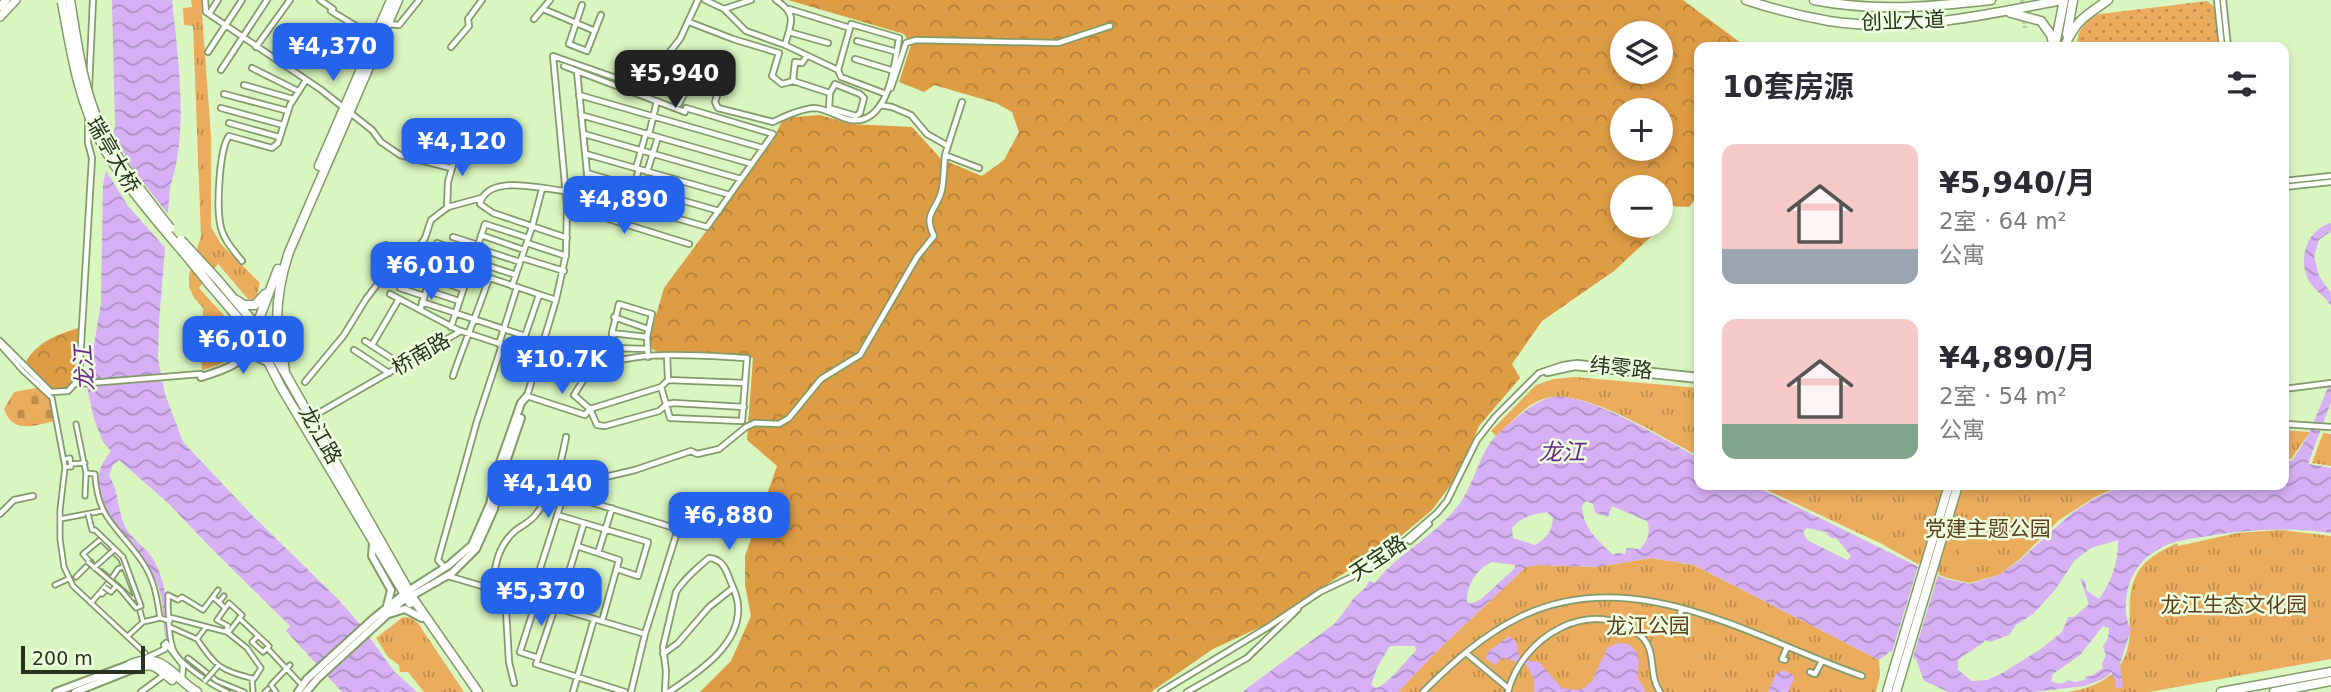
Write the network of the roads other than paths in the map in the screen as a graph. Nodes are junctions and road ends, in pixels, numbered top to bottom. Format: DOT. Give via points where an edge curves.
graph roads {
  1 [pos="6,0"];
  2 [pos="16,0"];
  3 [pos="93,0"];
  4 [pos="205,0"];
  5 [pos="218,0"];
  6 [pos="242,0"];
  7 [pos="267,0"];
  8 [pos="290,0"];
  9 [pos="320,0"];
  10 [pos="419,0"];
  11 [pos="482,0"];
  12 [pos="550,0"];
  13 [pos="698,0"];
  14 [pos="705,0"];
  15 [pos="751,0"];
  16 [pos="776,0"];
  17 [pos="1746,0"];
  18 [pos="1814,0"];
  19 [pos="1992,0"];
  20 [pos="2063,0"];
  21 [pos="2073,0"];
  22 [pos="2108,0"];
  23 [pos="2217,0"];
  24 [pos="2223,0"];
  25 [pos="64,1"];
  26 [pos="391,1"];
  27 [pos="582,5"];
  28 [pos="0,7"];
  29 [pos="543,9"];
  30 [pos="724,9"];
  31 [pos="789,9"];
  32 [pos="2005,12"];
  33 [pos="209,14"];
  34 [pos="601,15"];
  35 [pos="0,17"];
  36 [pos="534,19"];
  37 [pos="689,22"];
  38 [pos="387,24"];
  39 [pos="576,24"];
  40 [pos="225,25"];
  41 [pos="1110,26"];
  42 [pos="850,28"];
  43 [pos="595,31"];
  44 [pos="789,32"];
  45 [pos="242,37"];
  46 [pos="375,37"];
  47 [pos="857,41"];
  48 [pos="2053,42"];
  49 [pos="2055,42"];
  50 [pos="2065,42"];
  51 [pos="2067,42"];
  52 [pos="2224,42"];
  53 [pos="2225,42"];
  54 [pos="828,43"];
  55 [pos="785,46"];
  56 [pos="256,47"];
  57 [pos="451,47"];
  58 [pos="208,51"];
  59 [pos="897,52"];
  60 [pos="806,57"];
  61 [pos="855,59"];
  62 [pos="564,66"];
  63 [pos="252,68"];
  64 [pos="221,70"];
  65 [pos="838,70"];
  66 [pos="577,71"];
  67 [pos="894,71"];
  68 [pos="306,80"];
  69 [pos="793,81"];
  70 [pos="244,85"];
  71 [pos="298,91"];
  72 [pos="830,93"];
  73 [pos="224,94"];
  74 [pos="579,95"];
  75 [pos="885,96"];
  76 [pos="293,99"];
  77 [pos="657,101"];
  78 [pos="962,102"];
  79 [pos="679,104"];
  80 [pos="879,104"];
  81 [pos="221,108"];
  82 [pos="347,110"];
  83 [pos="288,111"];
  84 [pos="581,115"];
  85 [pos="653,117"];
  86 [pos="229,123"];
  87 [pos="283,125"];
  88 [pos="583,134"];
  89 [pos="647,134"];
  90 [pos="658,136"];
  91 [pos="279,137"];
  92 [pos="458,144"];
  93 [pos="948,146"];
  94 [pos="763,148"];
  95 [pos="641,151"];
  96 [pos="585,154"];
  97 [pos="653,154"];
  98 [pos="945,155"];
  99 [pos="752,163"];
  100 [pos="451,168"];
  101 [pos="637,169"];
  102 [pos="979,169"];
  103 [pos="648,172"];
  104 [pos="587,173"];
  105 [pos="2331,176"];
  106 [pos="741,179"];
  107 [pos="2289,180"];
  108 [pos="2331,182"];
  109 [pos="634,186"];
  110 [pos="2289,186"];
  111 [pos="542,189"];
  112 [pos="565,191"];
  113 [pos="730,195"];
  114 [pos="481,198"];
  115 [pos="629,204"];
  116 [pos="567,206"];
  117 [pos="447,208"];
  118 [pos="719,211"];
  119 [pos="624,223"];
  120 [pos="532,227"];
  121 [pos="481,235"];
  122 [pos="453,237"];
  123 [pos="567,239"];
  124 [pos="528,241"];
  125 [pos="437,243"];
  126 [pos="689,244"];
  127 [pos="386,246"];
  128 [pos="478,247"];
  129 [pos="524,250"];
  130 [pos="566,256"];
  131 [pos="454,260"];
  132 [pos="521,260"];
  133 [pos="242,261"];
  134 [pos="472,264"];
  135 [pos="434,267"];
  136 [pos="390,270"];
  137 [pos="564,271"];
  138 [pos="516,275"];
  139 [pos="281,276"];
  140 [pos="405,276"];
  141 [pos="430,278"];
  142 [pos="489,278"];
  143 [pos="214,282"];
  144 [pos="273,283"];
  145 [pos="428,284"];
  146 [pos="515,287"];
  147 [pos="400,288"];
  148 [pos="463,289"];
  149 [pos="390,294"];
  150 [pos="539,295"];
  151 [pos="424,296"];
  152 [pos="233,298"];
  153 [pos="399,299"];
  154 [pos="556,300"];
  155 [pos="459,301"];
  156 [pos="420,310"];
  157 [pos="455,313"];
  158 [pos="614,317"];
  159 [pos="476,320"];
  160 [pos="451,327"];
  161 [pos="504,329"];
  162 [pos="648,329"];
  163 [pos="461,331"];
  164 [pos="257,333"];
  165 [pos="612,333"];
  166 [pos="467,335"];
  167 [pos="648,337"];
  168 [pos="365,341"];
  169 [pos="0,343"];
  170 [pos="500,344"];
  171 [pos="372,345"];
  172 [pos="613,348"];
  173 [pos="647,349"];
  174 [pos="354,351"];
  175 [pos="667,355"];
  176 [pos="540,357"];
  177 [pos="648,357"];
  178 [pos="243,358"];
  179 [pos="614,360"];
  180 [pos="402,365"];
  181 [pos="272,366"];
  182 [pos="1544,372"];
  183 [pos="285,373"];
  184 [pos="389,373"];
  185 [pos="201,375"];
  186 [pos="453,376"];
  187 [pos="1694,377"];
  188 [pos="668,380"];
  189 [pos="305,382"];
  190 [pos="745,383"];
  191 [pos="76,384"];
  192 [pos="2331,384"];
  193 [pos="662,387"];
  194 [pos="2289,389"];
  195 [pos="527,396"];
  196 [pos="667,404"];
  197 [pos="744,407"];
  198 [pos="590,409"];
  199 [pos="310,418"];
  200 [pos="76,424"];
  201 [pos="2289,425"];
  202 [pos="2329,427"];
  203 [pos="566,437"];
  204 [pos="65,459"];
  205 [pos="85,463"];
  206 [pos="71,464"];
  207 [pos="65,467"];
  208 [pos="86,473"];
  209 [pos="552,487"];
  210 [pos="499,489"];
  211 [pos="1948,490"];
  212 [pos="1956,490"];
  213 [pos="33,496"];
  214 [pos="85,496"];
  215 [pos="612,508"];
  216 [pos="102,511"];
  217 [pos="0,514"];
  218 [pos="88,514"];
  219 [pos="557,514"];
  220 [pos="59,519"];
  221 [pos="584,523"];
  222 [pos="606,530"];
  223 [pos="121,537"];
  224 [pos="373,543"];
  225 [pos="577,546"];
  226 [pos="113,548"];
  227 [pos="597,553"];
  228 [pos="89,562"];
  229 [pos="124,566"];
  230 [pos="93,568"];
  231 [pos="617,569"];
  232 [pos="446,572"];
  233 [pos="69,579"];
  234 [pos="113,582"];
  235 [pos="55,585"];
  236 [pos="733,588"];
  237 [pos="492,589"];
  238 [pos="218,590"];
  239 [pos="103,592"];
  240 [pos="136,593"];
  241 [pos="505,593"];
  242 [pos="408,594"];
  243 [pos="224,596"];
  244 [pos="127,597"];
  245 [pos="213,597"];
  246 [pos="533,601"];
  247 [pos="219,602"];
  248 [pos="91,603"];
  249 [pos="139,607"];
  250 [pos="225,608"];
  251 [pos="558,608"];
  252 [pos="1682,608"];
  253 [pos="386,611"];
  254 [pos="160,618"];
  255 [pos="239,618"];
  256 [pos="422,618"];
  257 [pos="169,619"];
  258 [pos="594,619"];
  259 [pos="602,621"];
  260 [pos="142,622"];
  261 [pos="170,627"];
  262 [pos="206,628"];
  263 [pos="227,632"];
  264 [pos="1674,633"];
  265 [pos="645,634"];
  266 [pos="128,636"];
  267 [pos="258,636"];
  268 [pos="197,639"];
  269 [pos="256,646"];
  270 [pos="1787,647"];
  271 [pos="267,648"];
  272 [pos="249,651"];
  273 [pos="184,652"];
  274 [pos="1466,653"];
  275 [pos="663,654"];
  276 [pos="144,656"];
  277 [pos="180,657"];
  278 [pos="189,658"];
  279 [pos="538,658"];
  280 [pos="1785,660"];
  281 [pos="1822,661"];
  282 [pos="218,666"];
  283 [pos="1899,666"];
  284 [pos="132,667"];
  285 [pos="288,667"];
  286 [pos="1810,672"];
  287 [pos="2331,672"];
  288 [pos="165,674"];
  289 [pos="316,675"];
  290 [pos="1862,676"];
  291 [pos="577,677"];
  292 [pos="252,678"];
  293 [pos="205,681"];
  294 [pos="2316,681"];
  295 [pos="300,682"];
  296 [pos="2331,682"];
  297 [pos="514,683"];
  298 [pos="192,690"];
  299 [pos="1508,690"];
  300 [pos="253,691"];
  301 [pos="56,692"];
  302 [pos="75,692"];
  303 [pos="141,692"];
  304 [pos="227,692"];
  305 [pos="244,692"];
  306 [pos="276,692"];
  307 [pos="298,692"];
  308 [pos="306,692"];
  309 [pos="472,692"];
  310 [pos="478,692"];
  311 [pos="573,692"];
  312 [pos="625,692"];
  313 [pos="631,692"];
  314 [pos="667,692"];
  315 [pos="1161,692"];
  316 [pos="1188,692"];
  317 [pos="1423,692"];
  318 [pos="1660,692"];
  319 [pos="1887,692"];
  320 [pos="1896,692"];
  321 [pos="2221,692"];
  322 [pos="2274,692"];
  1 -- 28 [label="main road"];
  2 -- 35 [label="main road"];
  3 -- 191 [label="street" via="89,233 81,373"];
  4 -- 33 [label="street"];
  5 -- 33 [label="street"];
  6 -- 40 [label="street"];
  7 -- 45 [label="street"];
  8 -- 56 [label="street"];
  9 -- 46 [label="street"];
  10 -- 38 [label="street" via="398,25"];
  11 -- 57 [label="street"];
  12 -- 29 [label="street"];
  13 -- 37 [label="street"];
  14 -- 30 [label="street"];
  15 -- 30 [label="street"];
  16 -- 31 [label="street"];
  17 -- 32 [label="main road, 创业大道" via="1811,18 1859,24 1930,22"];
  18 -- 19 [label="main road, 创业大道" via="1891,9"];
  20 -- 32 [label="main road, 创业大道"];
  20 -- 49 [label="main road"];
  21 -- 50 [label="main road"];
  22 -- 51 [label="main road" via="2076,24"];
  23 -- 52 [label="street"];
  24 -- 53 [label="street"];
  25 -- 143 [label="main road, 瑞亭大桥, bridge" via="78,81 104,149 141,202"];
  26 -- 38 [label="main road, 龙江路"];
  26 -- 46 [label="main road, 龙江路"];
  27 -- 39 [label="street"];
  29 -- 36 [label="street"];
  29 -- 39 [label="street"];
  30 -- 55 [label="street" via="746,31"];
  31 -- 42 [label="street"];
  31 -- 44 [label="street"];
  32 -- 48 [label="main road" via="2042,21"];
  33 -- 40 [label="street"];
  34 -- 43 [label="street"];
  37 -- 69 [label="street" via="779,53 772,76 782,84"];
  37 -- 112 [label="street" via="642,87 553,56"];
  38 -- 82 [label="main road, 龙江路"];
  39 -- 43 [label="street"];
  39 -- 43 [label="street" via="569,44 587,51"];
  40 -- 45 [label="street"];
  40 -- 58 [label="street"];
  41 -- 75 [label="street" via="1058,43 906,43 895,82"];
  42 -- 59 [label="street" via="851,24 899,38"];
  42 -- 65 [label="street"];
  44 -- 54 [label="street"];
  44 -- 55 [label="street"];
  45 -- 56 [label="street"];
  45 -- 64 [label="street"];
  46 -- 82 [label="main road, 龙江路"];
  47 -- 59 [label="street"];
  55 -- 60 [label="street"];
  56 -- 68 [label="street"];
  59 -- 67 [label="street"];
  60 -- 65 [label="street"];
  60 -- 69 [label="street" via="803,63 795,62"];
  61 -- 67 [label="street"];
  62 -- 66 [label="street"];
  63 -- 71 [label="street"];
  65 -- 75 [label="street" via="841,77"];
  66 -- 74 [label="street"];
  66 -- 77 [label="street"];
  67 -- 75 [label="street"];
  68 -- 71 [label="street"];
  68 -- 82 [label="street"];
  69 -- 72 [label="street"];
  70 -- 76 [label="street"];
  71 -- 76 [label="street"];
  72 -- 72 [label="street" via="835,84 860,94 864,99 860,113 856,116 829,108"];
  73 -- 83 [label="street"];
  74 -- 84 [label="street"];
  74 -- 85 [label="street"];
  75 -- 80 [label="street"];
  76 -- 83 [label="street"];
  77 -- 85 [label="street"];
  77 -- 94 [label="street" via="773,135"];
  78 -- 93 [label="street"];
  79 -- 80 [label="street" via="692,83 713,91 718,108 773,122 815,108 862,119"];
  80 -- 93 [label="street" via="911,115 927,134"];
  81 -- 87 [label="street"];
  82 -- 100 [label="street" via="400,155"];
  82 -- 139 [label="main road, 龙江路"];
  82 -- 144 [label="main road, 龙江路" via="307,194"];
  83 -- 87 [label="street"];
  84 -- 88 [label="street"];
  84 -- 89 [label="street"];
  85 -- 89 [label="street"];
  85 -- 94 [label="street"];
  86 -- 91 [label="street"];
  87 -- 91 [label="street"];
  88 -- 95 [label="street"];
  88 -- 96 [label="street"];
  89 -- 90 [label="street"];
  89 -- 95 [label="street"];
  90 -- 97 [label="street"];
  90 -- 99 [label="street"];
  91 -- 133 [label="street" via="272,148 229,136 222,147 220,222"];
  92 -- 100 [label="street"];
  93 -- 98 [label="street"];
  94 -- 99 [label="street"];
  95 -- 97 [label="street"];
  95 -- 101 [label="street"];
  96 -- 101 [label="street"];
  96 -- 104 [label="street"];
  97 -- 103 [label="street"];
  97 -- 106 [label="street"];
  98 -- 102 [label="street"];
  98 -- 209 [label="street" via="942,192 928,224 934,236 860,355 821,379 789,418 779,424 755,423 719,449 691,451 644,467"];
  99 -- 106 [label="street"];
  100 -- 117 [label="street"];
  101 -- 103 [label="street"];
  101 -- 109 [label="street"];
  103 -- 113 [label="street"];
  104 -- 109 [label="street"];
  104 -- 115 [label="street" via="589,193"];
  105 -- 107 [label="street"];
  106 -- 113 [label="street"];
  108 -- 110 [label="street"];
  109 -- 115 [label="street"];
  109 -- 118 [label="street"];
  111 -- 112 [label="street"];
  111 -- 114 [label="street" via="510,185 488,191"];
  111 -- 120 [label="street"];
  112 -- 116 [label="street"];
  113 -- 118 [label="street"];
  114 -- 117 [label="street"];
  114 -- 120 [label="street" via="484,209"];
  115 -- 118 [label="street" via="707,227"];
  115 -- 119 [label="street"];
  116 -- 119 [label="street"];
  116 -- 123 [label="street"];
  117 -- 136 [label="street" via="431,220 413,256 402,267"];
  119 -- 126 [label="street"];
  120 -- 123 [label="street"];
  120 -- 124 [label="street"];
  121 -- 124 [label="street" via="485,224"];
  121 -- 128 [label="street"];
  121 -- 129 [label="street"];
  122 -- 128 [label="street"];
  123 -- 130 [label="street"];
  124 -- 129 [label="street"];
  124 -- 130 [label="street"];
  125 -- 134 [label="street"];
  127 -- 136 [label="street" via="385,262"];
  128 -- 132 [label="street"];
  128 -- 134 [label="street"];
  129 -- 132 [label="street"];
  130 -- 137 [label="street"];
  131 -- 134 [label="street"];
  132 -- 137 [label="street"];
  132 -- 138 [label="street"];
  134 -- 138 [label="street"];
  134 -- 142 [label="street"];
  134 -- 148 [label="street"];
  135 -- 141 [label="street"];
  136 -- 189 [label="street"];
  137 -- 154 [label="street"];
  138 -- 146 [label="street"];
  139 -- 164 [label="main road"];
  139 -- 183 [label="main road, 龙江路" via="277,314"];
  140 -- 145 [label="street"];
  141 -- 145 [label="street"];
  141 -- 148 [label="street"];
  142 -- 146 [label="street"];
  142 -- 159 [label="street"];
  143 -- 152 [label="main road"];
  143 -- 164 [label="main road"];
  144 -- 152 [label="main road" via="255,305"];
  144 -- 164 [label="main road, 龙江路"];
  145 -- 151 [label="street"];
  146 -- 150 [label="street"];
  146 -- 161 [label="street"];
  147 -- 151 [label="street"];
  148 -- 155 [label="street"];
  149 -- 153 [label="street"];
  150 -- 154 [label="street"];
  150 -- 161 [label="street" via="525,336"];
  151 -- 155 [label="street"];
  151 -- 156 [label="street"];
  151 -- 157 [label="street"];
  152 -- 164 [label="main road"];
  153 -- 156 [label="street"];
  153 -- 171 [label="street"];
  154 -- 176 [label="street"];
  155 -- 157 [label="street"];
  156 -- 160 [label="street"];
  157 -- 159 [label="street"];
  157 -- 160 [label="street"];
  158 -- 162 [label="street"];
  158 -- 162 [label="street" via="619,304 652,314"];
  158 -- 165 [label="street"];
  159 -- 161 [label="street"];
  159 -- 166 [label="street"];
  160 -- 163 [label="street"];
  161 -- 170 [label="street"];
  162 -- 167 [label="street"];
  163 -- 166 [label="street, 桥南路"];
  163 -- 180 [label="street, 桥南路"];
  164 -- 178 [label="street"];
  164 -- 181 [label="main road, 龙江路"];
  164 -- 183 [label="main road"];
  164 -- 185 [label="street" via="232,362"];
  165 -- 167 [label="street"];
  165 -- 172 [label="street"];
  166 -- 170 [label="street, 桥南路"];
  166 -- 186 [label="street"];
  167 -- 173 [label="street"];
  168 -- 171 [label="street"];
  169 -- 191 [label="street" via="51,392 68,391"];
  169 -- 204 [label="street" via="52,398"];
  170 -- 176 [label="street, 桥南路"];
  170 -- 232 [label="street" via="438,559"];
  171 -- 180 [label="street"];
  172 -- 173 [label="street"];
  172 -- 179 [label="street"];
  173 -- 177 [label="street"];
  174 -- 184 [label="street"];
  175 -- 177 [label="street"];
  175 -- 188 [label="street"];
  175 -- 190 [label="street" via="747,358"];
  176 -- 195 [label="street"];
  177 -- 179 [label="street"];
  178 -- 181 [label="street" via="257,356"];
  178 -- 185 [label="street" via="225,370"];
  179 -- 198 [label="street" via="587,375 574,395"];
  180 -- 184 [label="street, 桥南路"];
  181 -- 224 [label="main road, 龙江路"];
  182 -- 187 [label="street, 纬零路" via="1577,363"];
  182 -- 315 [label="street, 天宝路" via="1488,426 1447,501 1401,544"];
  182 -- 316 [label="street, 天宝路" via="1489,428 1450,503 1419,533 1359,576 1298,608 1247,658"];
  183 -- 199 [label="main road, 龙江路"];
  184 -- 199 [label="street, 桥南路"];
  185 -- 191 [label="street"];
  188 -- 190 [label="street"];
  188 -- 193 [label="street"];
  190 -- 197 [label="street"];
  192 -- 194 [label="street"];
  193 -- 196 [label="street"];
  193 -- 198 [label="street"];
  195 -- 198 [label="street" via="584,415"];
  195 -- 210 [label="street"];
  195 -- 232 [label="street" via="479,532"];
  196 -- 197 [label="street"];
  196 -- 197 [label="street" via="670,418 730,421 742,421"];
  196 -- 198 [label="street" via="659,411 605,426 597,425"];
  199 -- 242 [label="main road, 龙江路"];
  200 -- 205 [label="street"];
  201 -- 202 [label="street"];
  203 -- 209 [label="street"];
  204 -- 206 [label="street" via="70,458"];
  204 -- 207 [label="street"];
  205 -- 206 [label="street"];
  205 -- 208 [label="street"];
  206 -- 207 [label="street"];
  207 -- 220 [label="street"];
  208 -- 214 [label="street"];
  208 -- 216 [label="street" via="95,474"];
  209 -- 210 [label="street"];
  209 -- 237 [label="street" via="535,516 501,547"];
  210 -- 232 [label="street" via="476,549"];
  211 -- 283 [label="main road"];
  212 -- 283 [label="main road"];
  213 -- 217 [label="street" via="14,500"];
  215 -- 219 [label="street" via="564,494"];
  215 -- 222 [label="street"];
  215 -- 265 [label="street" via="678,529"];
  216 -- 218 [label="street"];
  216 -- 223 [label="street"];
  218 -- 220 [label="street"];
  218 -- 226 [label="street, bridge" via="92,530"];
  219 -- 221 [label="street"];
  219 -- 246 [label="street"];
  220 -- 233 [label="street"];
  221 -- 222 [label="street"];
  221 -- 225 [label="street"];
  222 -- 227 [label="street"];
  222 -- 231 [label="street" via="648,542 638,576"];
  223 -- 226 [label="street"];
  223 -- 254 [label="street" via="141,559 156,588"];
  224 -- 242 [label="main road, 龙江路"];
  224 -- 253 [label="street" via="372,556 391,590"];
  225 -- 227 [label="street"];
  225 -- 251 [label="street"];
  226 -- 228 [label="street" via="101,539 83,554"];
  226 -- 229 [label="street"];
  226 -- 230 [label="street, bridge"];
  226 -- 240 [label="street, bridge" via="123,557"];
  227 -- 231 [label="street" via="619,560"];
  228 -- 230 [label="street, bridge"];
  228 -- 233 [label="street"];
  228 -- 234 [label="street"];
  229 -- 234 [label="street"];
  229 -- 234 [label="street" via="136,597 132,599"];
  230 -- 234 [label="street, bridge"];
  231 -- 259 [label="street"];
  232 -- 237 [label="street"];
  232 -- 242 [label="street"];
  233 -- 235 [label="street"];
  233 -- 248 [label="street"];
  234 -- 239 [label="street, bridge"];
  234 -- 239 [label="street, bridge" via="111,592"];
  234 -- 244 [label="street, bridge"];
  236 -- 275 [label="street"];
  236 -- 275 [label="street" via="719,560 709,558 701,564 676,592"];
  236 -- 314 [label="street" via="739,609 725,645"];
  237 -- 241 [label="street"];
  238 -- 245 [label="street"];
  239 -- 248 [label="street"];
  240 -- 244 [label="street, bridge"];
  240 -- 249 [label="street, bridge"];
  241 -- 246 [label="street"];
  241 -- 297 [label="street"];
  242 -- 253 [label="street"];
  242 -- 256 [label="main road, 龙江路"];
  242 -- 310 [label="main road, 龙江路"];
  243 -- 247 [label="street"];
  244 -- 249 [label="street, bridge"];
  245 -- 247 [label="street"];
  245 -- 257 [label="street" via="203,610 182,597 178,600 168,595"];
  246 -- 251 [label="street"];
  246 -- 279 [label="street" via="520,652"];
  247 -- 250 [label="street"];
  248 -- 266 [label="street"];
  249 -- 260 [label="street"];
  250 -- 255 [label="street" via="229,603 242,615"];
  250 -- 263 [label="street" via="217,620 228,626"];
  251 -- 258 [label="street"];
  251 -- 279 [label="street"];
  252 -- 264 [label="street"];
  252 -- 270 [label="street"];
  252 -- 274 [label="street" via="1623,598 1559,604 1520,617"];
  253 -- 256 [label="street" via="405,609"];
  253 -- 289 [label="street"];
  254 -- 257 [label="street"];
  254 -- 260 [label="street"];
  255 -- 263 [label="street"];
  255 -- 267 [label="street"];
  256 -- 309 [label="main road, 龙江路"];
  257 -- 261 [label="street"];
  257 -- 262 [label="street"];
  258 -- 259 [label="street"];
  258 -- 291 [label="street"];
  259 -- 265 [label="street"];
  260 -- 266 [label="street"];
  261 -- 268 [label="street"];
  261 -- 277 [label="street" via="174,651"];
  262 -- 263 [label="street"];
  262 -- 268 [label="street"];
  263 -- 272 [label="street"];
  265 -- 313 [label="street"];
  266 -- 276 [label="street"];
  267 -- 269 [label="street" via="252,642"];
  267 -- 271 [label="street"];
  268 -- 282 [label="street"];
  269 -- 271 [label="street" via="263,652"];
  269 -- 272 [label="street"];
  270 -- 280 [label="street"];
  270 -- 281 [label="street"];
  271 -- 285 [label="street"];
  272 -- 292 [label="street" via="261,668"];
  273 -- 277 [label="street"];
  274 -- 299 [label="street"];
  274 -- 317 [label="street"];
  275 -- 314 [label="street"];
  276 -- 284 [label="main road"];
  276 -- 298 [label="main road" via="160,663"];
  276 -- 298 [label="street" via="165,649 165,643 183,665 182,677"];
  277 -- 293 [label="street"];
  278 -- 305 [label="street" via="217,681"];
  279 -- 291 [label="street" via="536,664"];
  281 -- 286 [label="street" via="1815,674"];
  281 -- 290 [label="street"];
  282 -- 292 [label="street"];
  282 -- 293 [label="street, bridge"];
  283 -- 319 [label="main road"];
  283 -- 320 [label="main road"];
  284 -- 288 [label="main road" via="149,664"];
  284 -- 301 [label="street"];
  284 -- 302 [label="street"];
  285 -- 295 [label="street"];
  285 -- 306 [label="street" via="271,685"];
  287 -- 294 [label="main road"];
  288 -- 298 [label="main road"];
  288 -- 303 [label="street"];
  289 -- 307 [label="street"];
  289 -- 308 [label="street"];
  291 -- 311 [label="street"];
  291 -- 312 [label="street"];
  292 -- 300 [label="street"];
  293 -- 304 [label="street"];
  294 -- 296 [label="main road"];
  294 -- 321 [label="main road"];
  294 -- 322 [label="main road"];
  299 -- 318 [label="street" via="1520,664 1539,640 1564,626 1591,620 1614,624 1644,639"];
}
